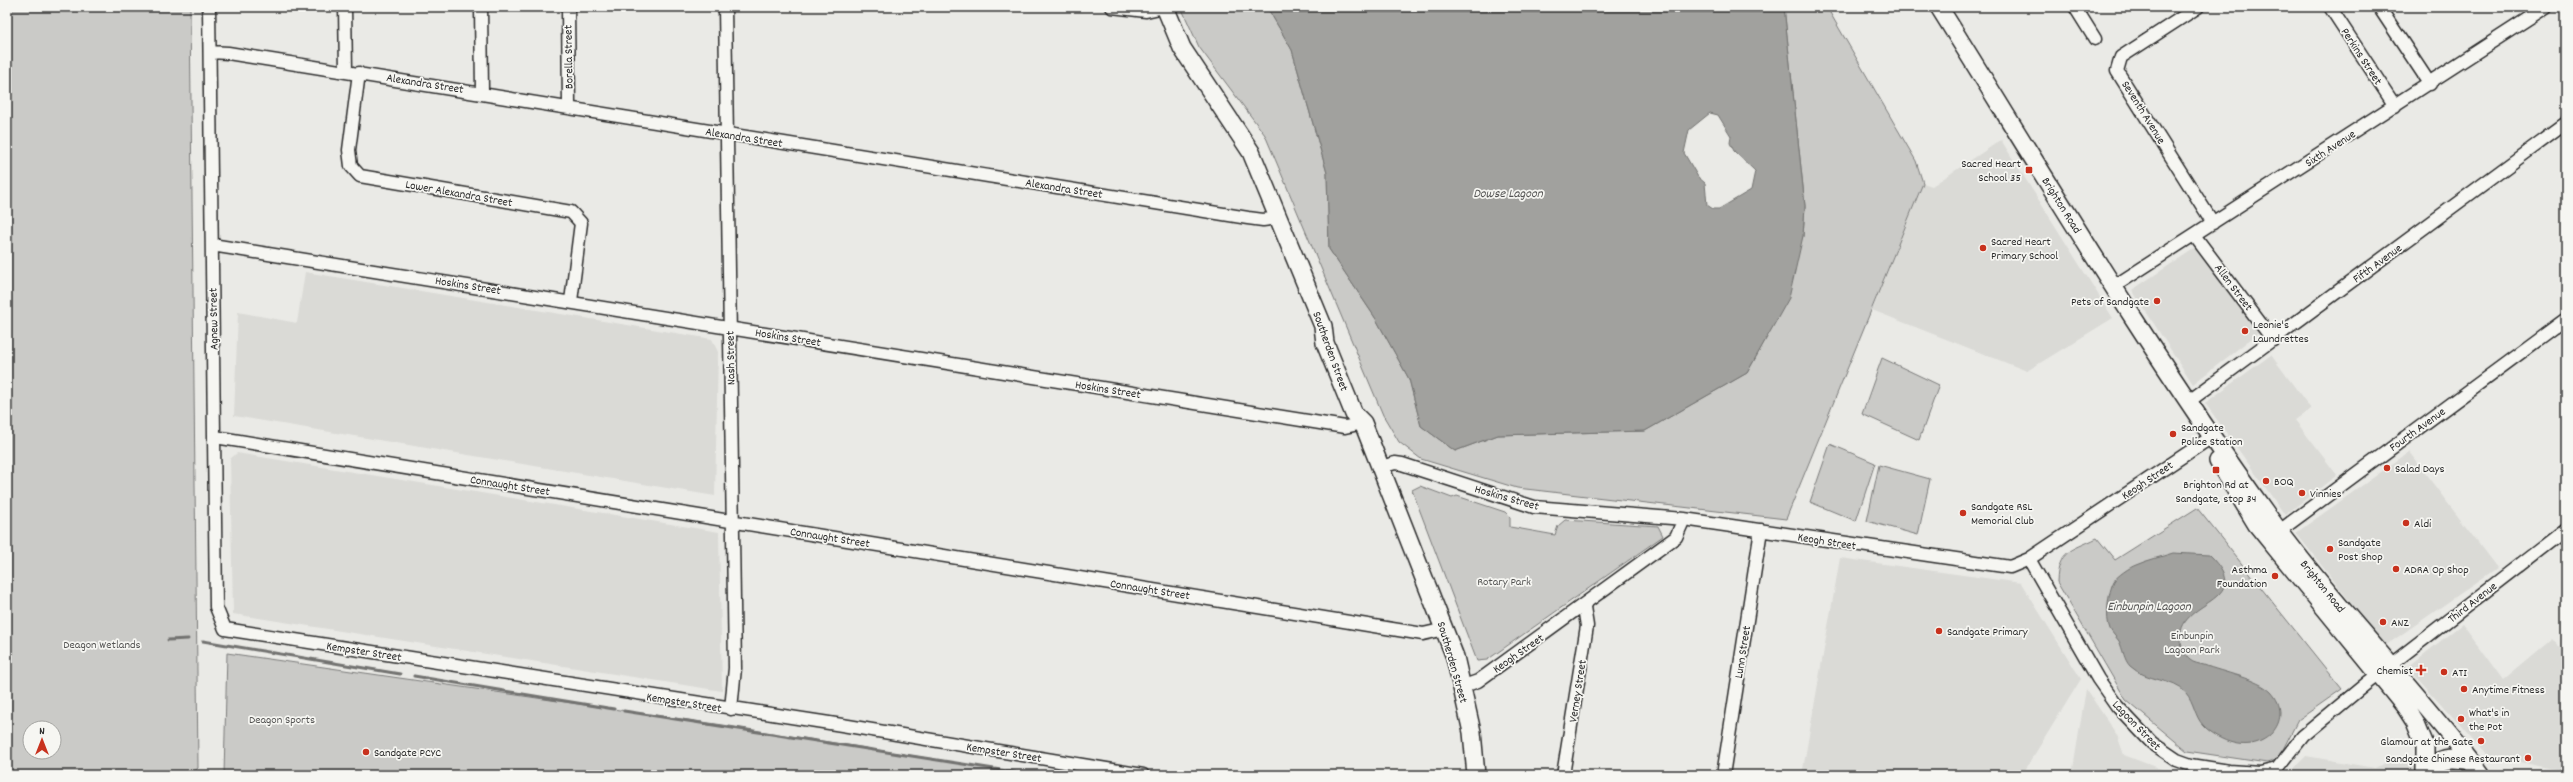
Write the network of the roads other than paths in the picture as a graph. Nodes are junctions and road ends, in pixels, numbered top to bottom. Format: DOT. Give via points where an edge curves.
graph roads {
  1 [pos="209,7"];
  2 [pos="345,7"];
  3 [pos="481,7"];
  4 [pos="568,7"];
  5 [pos="725,7"];
  6 [pos="1112,7"];
  7 [pos="1165,7"];
  8 [pos="1939,7"];
  9 [pos="2075,7"];
  10 [pos="2198,7"];
  11 [pos="2330,7"];
  12 [pos="2379,7"];
  13 [pos="2546,7"];
  14 [pos="2095,39"];
  15 [pos="210,52"];
  16 [pos="346,71"];
  17 [pos="360,73"];
  18 [pos="2430,84"];
  19 [pos="482,92"];
  20 [pos="569,106"];
  21 [pos="2395,106"];
  22 [pos="2566,123"];
  23 [pos="726,135"];
  24 [pos="1279,218"];
  25 [pos="2213,223"];
  26 [pos="2194,235"];
  27 [pos="212,245"];
  28 [pos="2112,287"];
  29 [pos="571,301"];
  30 [pos="2566,319"];
  31 [pos="729,327"];
  32 [pos="2273,340"];
  33 [pos="2188,402"];
  34 [pos="1363,423"];
  35 [pos="215,437"];
  36 [pos="2209,438"];
  37 [pos="1380,467"];
  38 [pos="1684,519"];
  39 [pos="732,521"];
  40 [pos="2566,529"];
  41 [pos="1761,530"];
  42 [pos="2274,535"];
  43 [pos="2029,559"];
  44 [pos="1584,606"];
  45 [pos="225,629"];
  46 [pos="1445,629"];
  47 [pos="2384,670"];
  48 [pos="1461,687"];
  49 [pos="731,709"];
  50 [pos="1472,732"];
  51 [pos="2470,761"];
  52 [pos="2190,770"];
  53 [pos="1144,775"];
  54 [pos="1476,775"];
  55 [pos="1487,775"];
  56 [pos="1563,775"];
  57 [pos="1723,775"];
  58 [pos="2426,775"];
  59 [pos="2481,775"];
  1 -- 15 [label="street, Agnew Street"];
  2 -- 16 [label="street"];
  3 -- 19 [label="street"];
  4 -- 20 [label="street, Borella Street"];
  5 -- 23 [label="street, Nash Street"];
  6 -- 7 [label="street" via="1146,11"];
  7 -- 24 [label="main road, Southerden Street" via="1182,48 1252,152"];
  8 -- 28 [label="main road, Brighton Road"];
  9 -- 14 [label="street"];
  10 -- 25 [label="street, Seventh Avenue" via="2121,57 2118,71"];
  11 -- 21 [label="street, Perkins Street"];
  12 -- 18 [label="street"];
  13 -- 18 [label="street, Sixth Avenue"];
  15 -- 16 [label="street, Alexandra Street"];
  15 -- 27 [label="street, Agnew Street"];
  16 -- 17 [label="street, Alexandra Street"];
  17 -- 19 [label="street, Alexandra Street"];
  17 -- 29 [label="street, Lower Alexandra Street" via="349,150 351,166 360,176 571,212 581,223"];
  18 -- 21 [label="street, Sixth Avenue"];
  19 -- 20 [label="street, Alexandra Street"];
  20 -- 23 [label="street, Alexandra Street"];
  21 -- 25 [label="street, Sixth Avenue"];
  22 -- 32 [label="street, Fifth Avenue"];
  23 -- 24 [label="street, Alexandra Street" via="1263,220"];
  23 -- 31 [label="street, Nash Street"];
  24 -- 34 [label="main road, Southerden Street" via="1323,326 1326,343 1354,414"];
  25 -- 26 [label="street, Sixth Avenue"];
  26 -- 28 [label="street, Sixth Avenue"];
  26 -- 32 [label="street, Allen Street"];
  27 -- 29 [label="street, Hoskins Street"];
  27 -- 35 [label="street, Agnew Street"];
  28 -- 33 [label="main road, Brighton Road"];
  29 -- 31 [label="street, Hoskins Street"];
  30 -- 42 [label="street, Fourth Avenue"];
  31 -- 34 [label="street, Hoskins Street" via="1345,427"];
  31 -- 39 [label="street, Nash Street"];
  32 -- 33 [label="street, Fifth Avenue"];
  33 -- 36 [label="main road, Brighton Road"];
  34 -- 37 [label="main road, Southerden Street"];
  35 -- 39 [label="street, Connaught Street"];
  35 -- 45 [label="street, Agnew Street" via="216,607"];
  36 -- 42 [label="main road, Brighton Road"];
  36 -- 43 [label="street, Keogh Street"];
  37 -- 38 [label="street, Hoskins Street" via="1402,464 1534,507"];
  37 -- 46 [label="main road, Southerden Street"];
  38 -- 41 [label="street, Keogh Street"];
  38 -- 44 [label="street, Keogh Street" via="1676,537"];
  39 -- 46 [label="street, Connaught Street" via="1423,634"];
  39 -- 49 [label="street, Nash Street" via="735,668"];
  40 -- 47 [label="street, Third Avenue"];
  41 -- 43 [label="street, Keogh Street" via="2000,568 2010,567"];
  41 -- 57 [label="street, Lunn Street"];
  42 -- 47 [label="main road, Brighton Road"];
  43 -- 52 [label="street, Lagoon Street" via="2077,645 2117,706 2165,754"];
  44 -- 48 [label="street, Keogh Street" via="1478,681"];
  44 -- 56 [label="street, Verney Street" via="1587,626"];
  45 -- 49 [label="street, Kempster Street"];
  46 -- 48 [label="main road, Southerden Street"];
  47 -- 51 [label="main road, Brighton Road"];
  47 -- 52 [label="street, Lagoon Street" via="2303,736 2276,770 2253,773"];
  47 -- 58 [label="main road, Brighton Road" via="2415,722 2425,746"];
  48 -- 50 [label="main road, Southerden Street"];
  49 -- 53 [label="street, Kempster Street"];
  50 -- 54 [label="main road, Southerden Street"];
  50 -- 55 [label="main road, Southerden Street" via="1483,756"];
  51 -- 58 [label="main road, Brighton Road" via="2453,757 2443,759"];
  51 -- 59 [label="main road, Brighton Road"];
}
